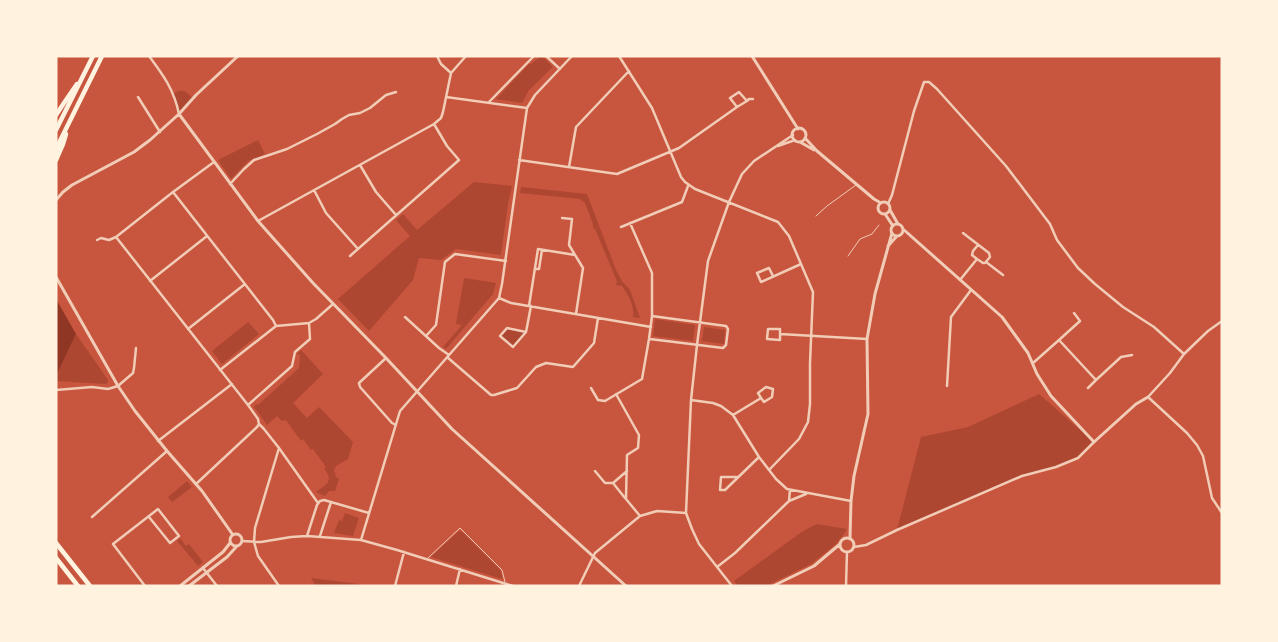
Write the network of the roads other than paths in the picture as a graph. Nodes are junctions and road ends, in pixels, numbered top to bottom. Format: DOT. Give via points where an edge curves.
graph roads {
  1 [pos="93,56"];
  2 [pos="102,56"];
  3 [pos="149,56"];
  4 [pos="238,56"];
  5 [pos="437,56"];
  6 [pos="466,56"];
  7 [pos="534,56"];
  8 [pos="546,56"];
  9 [pos="572,56"];
  10 [pos="619,56"];
  11 [pos="752,56"];
  12 [pos="560,69"];
  13 [pos="629,71"];
  14 [pos="85,73"];
  15 [pos="451,73"];
  16 [pos="396,92"];
  17 [pos="138,97"];
  18 [pos="446,97"];
  19 [pos="753,100"];
  20 [pos="747,101"];
  21 [pos="489,102"];
  22 [pos="737,107"];
  23 [pos="527,108"];
  24 [pos="179,114"];
  25 [pos="56,115"];
  26 [pos="434,124"];
  27 [pos="67,128"];
  28 [pos="56,130"];
  29 [pos="160,132"];
  30 [pos="795,132"];
  31 [pos="805,138"];
  32 [pos="795,140"];
  33 [pos="800,142"];
  34 [pos="774,147"];
  35 [pos="56,149"];
  36 [pos="816,151"];
  37 [pos="671,152"];
  38 [pos="56,160"];
  39 [pos="519,160"];
  40 [pos="214,162"];
  41 [pos="360,165"];
  42 [pos="570,167"];
  43 [pos="230,184"];
  44 [pos="688,185"];
  45 [pos="856,185"];
  46 [pos="314,190"];
  47 [pos="173,192"];
  48 [pos="874,199"];
  49 [pos="56,200"];
  50 [pos="728,202"];
  51 [pos="881,203"];
  52 [pos="888,204"];
  53 [pos="878,207"];
  54 [pos="890,210"];
  55 [pos="885,214"];
  56 [pos="396,215"];
  57 [pos="816,216"];
  58 [pos="562,218"];
  59 [pos="258,221"];
  60 [pos="630,223"];
  61 [pos="898,224"];
  62 [pos="879,225"];
  63 [pos="893,226"];
  64 [pos="621,227"];
  65 [pos="903,229"];
  66 [pos="892,233"];
  67 [pos="963,233"];
  68 [pos="902,234"];
  69 [pos="910,235"];
  70 [pos="207,236"];
  71 [pos="897,236"];
  72 [pos="116,237"];
  73 [pos="97,240"];
  74 [pos="569,245"];
  75 [pos="978,245"];
  76 [pos="888,246"];
  77 [pos="358,249"];
  78 [pos="568,254"];
  79 [pos="575,255"];
  80 [pos="350,256"];
  81 [pos="848,256"];
  82 [pos="977,259"];
  83 [pos="506,261"];
  84 [pos="986,262"];
  85 [pos="801,264"];
  86 [pos="1003,275"];
  87 [pos="773,276"];
  88 [pos="56,277"];
  89 [pos="960,280"];
  90 [pos="150,281"];
  91 [pos="245,284"];
  92 [pos="971,290"];
  93 [pos="499,298"];
  94 [pos="334,304"];
  95 [pos="530,306"];
  96 [pos="576,314"];
  97 [pos="1074,314"];
  98 [pos="652,316"];
  99 [pos="406,317"];
  100 [pos="598,318"];
  101 [pos="1222,321"];
  102 [pos="699,322"];
  103 [pos="309,323"];
  104 [pos="276,326"];
  105 [pos="651,327"];
  106 [pos="188,329"];
  107 [pos="526,332"];
  108 [pos="780,334"];
  109 [pos="426,336"];
  110 [pos="811,336"];
  111 [pos="650,339"];
  112 [pos="867,339"];
  113 [pos="1059,340"];
  114 [pos="697,345"];
  115 [pos="136,348"];
  116 [pos="1184,354"];
  117 [pos="1132,355"];
  118 [pos="448,356"];
  119 [pos="386,358"];
  120 [pos="1034,363"];
  121 [pos="220,370"];
  122 [pos="1096,380"];
  123 [pos="232,384"];
  124 [pos="118,386"];
  125 [pos="947,386"];
  126 [pos="591,388"];
  127 [pos="1088,388"];
  128 [pos="56,390"];
  129 [pos="417,391"];
  130 [pos="616,394"];
  131 [pos="1148,397"];
  132 [pos="761,398"];
  133 [pos="691,400"];
  134 [pos="248,405"];
  135 [pos="733,415"];
  136 [pos="259,424"];
  137 [pos="396,425"];
  138 [pos="158,441"];
  139 [pos="1094,442"];
  140 [pos="279,448"];
  141 [pos="167,451"];
  142 [pos="759,457"];
  143 [pos="769,470"];
  144 [pos="596,471"];
  145 [pos="627,471"];
  146 [pos="738,477"];
  147 [pos="613,483"];
  148 [pos="196,484"];
  149 [pos="790,490"];
  150 [pos="807,494"];
  151 [pos="313,495"];
  152 [pos="626,499"];
  153 [pos="324,500"];
  154 [pos="789,501"];
  155 [pos="852,501"];
  156 [pos="331,502"];
  157 [pos="318,503"];
  158 [pos="686,512"];
  159 [pos="369,513"];
  160 [pos="1222,513"];
  161 [pos="640,516"];
  162 [pos="149,517"];
  163 [pos="92,518"];
  164 [pos="233,535"];
  165 [pos="307,536"];
  166 [pos="320,536"];
  167 [pos="848,538"];
  168 [pos="361,540"];
  169 [pos="242,541"];
  170 [pos="254,542"];
  171 [pos="56,543"];
  172 [pos="230,543"];
  173 [pos="840,544"];
  174 [pos="237,546"];
  175 [pos="854,547"];
  176 [pos="841,550"];
  177 [pos="404,552"];
  178 [pos="847,552"];
  179 [pos="828,555"];
  180 [pos="593,557"];
  181 [pos="56,558"];
  182 [pos="427,559"];
  183 [pos="717,567"];
  184 [pos="203,568"];
  185 [pos="460,569"];
  186 [pos="206,572"];
  187 [pos="506,583"];
  188 [pos="78,586"];
  189 [pos="90,586"];
  190 [pos="145,586"];
  191 [pos="180,586"];
  192 [pos="189,586"];
  193 [pos="217,586"];
  194 [pos="279,586"];
  195 [pos="395,586"];
  196 [pos="456,586"];
  197 [pos="513,586"];
  198 [pos="579,586"];
  199 [pos="626,586"];
  200 [pos="732,586"];
  201 [pos="773,586"];
  202 [pos="846,586"];
  1 -- 14 [label="main road"];
  2 -- 27 [label="main road"];
  3 -- 24 [label="street" via="165,77"];
  4 -- 24 [label="street"];
  5 -- 15 [label="street"];
  6 -- 15 [label="street"];
  7 -- 21 [label="street"];
  8 -- 12 [label="street"];
  9 -- 12 [label="street"];
  10 -- 13 [label="street"];
  11 -- 30 [label="street"];
  12 -- 23 [label="street"];
  13 -- 37 [label="street" via="652,108"];
  13 -- 42 [label="street" via="576,126"];
  14 -- 25 [label="main road"];
  14 -- 28 [label="main road"];
  15 -- 18 [label="street"];
  16 -- 43 [label="street" via="287,149 254,160"];
  17 -- 29 [label="street"];
  18 -- 21 [label="street"];
  18 -- 26 [label="street" via="443,112"];
  19 -- 20 [label="street"];
  20 -- 22 [label="street"];
  20 -- 22 [label="street" via="740,92 730,98"];
  21 -- 23 [label="street"];
  22 -- 37 [label="street"];
  23 -- 39 [label="street"];
  24 -- 29 [label="street"];
  24 -- 40 [label="street"];
  26 -- 41 [label="street"];
  26 -- 56 [label="street" via="459,160"];
  27 -- 35 [label="main road"];
  27 -- 38 [label="main road"];
  29 -- 49 [label="street" via="134,152 72,185"];
  30 -- 31 [label="street" via="802,129"];
  30 -- 32 [label="street"];
  30 -- 34 [label="street"];
  31 -- 33 [label="street"];
  31 -- 36 [label="street"];
  32 -- 33 [label="street"];
  32 -- 34 [label="street"];
  33 -- 36 [label="street"];
  34 -- 50 [label="street" via="742,174"];
  36 -- 45 [label="street"];
  37 -- 42 [label="street" via="617,174"];
  37 -- 44 [label="street" via="681,177"];
  39 -- 42 [label="street"];
  39 -- 83 [label="street"];
  40 -- 43 [label="street"];
  40 -- 47 [label="street"];
  41 -- 46 [label="street"];
  41 -- 56 [label="street" via="376,192"];
  43 -- 59 [label="street"];
  44 -- 50 [label="street"];
  44 -- 60 [label="street" via="682,202"];
  45 -- 48 [label="street"];
  45 -- 57 [label="lane"];
  46 -- 59 [label="street"];
  46 -- 77 [label="street" via="326,213"];
  47 -- 70 [label="street"];
  47 -- 72 [label="street"];
  48 -- 51 [label="street"];
  48 -- 53 [label="street"];
  50 -- 85 [label="street" via="778,222 789,236"];
  50 -- 102 [label="street" via="708,261"];
  51 -- 52 [label="street"];
  51 -- 53 [label="street"];
  52 -- 54 [label="street"];
  52 -- 116 [label="street" via="914,111 924,82 929,82 1006,165 1078,268"];
  53 -- 55 [label="street"];
  54 -- 55 [label="street"];
  54 -- 61 [label="street"];
  55 -- 63 [label="street"];
  56 -- 77 [label="street"];
  58 -- 74 [label="street" via="572,220"];
  59 -- 94 [label="street"];
  60 -- 64 [label="street"];
  60 -- 98 [label="street" via="652,274"];
  61 -- 63 [label="street"];
  61 -- 65 [label="street"];
  62 -- 81 [label="lane" via="872,234 860,239"];
  63 -- 66 [label="street"];
  65 -- 68 [label="street"];
  65 -- 69 [label="street"];
  66 -- 71 [label="street"];
  66 -- 76 [label="street"];
  67 -- 75 [label="street"];
  68 -- 69 [label="street"];
  68 -- 71 [label="street"];
  69 -- 89 [label="street"];
  70 -- 90 [label="street"];
  70 -- 91 [label="street"];
  71 -- 76 [label="street"];
  72 -- 73 [label="street"];
  72 -- 90 [label="street"];
  74 -- 78 [label="street"];
  74 -- 79 [label="street"];
  75 -- 82 [label="street" via="972,255"];
  75 -- 84 [label="street" via="989,253"];
  76 -- 112 [label="street" via="874,294"];
  77 -- 80 [label="street"];
  78 -- 79 [label="street"];
  78 -- 95 [label="street" via="538,249"];
  79 -- 96 [label="street" via="583,268"];
  82 -- 84 [label="street"];
  82 -- 89 [label="street"];
  83 -- 93 [label="street"];
  83 -- 109 [label="street" via="455,254 445,262 436,325"];
  84 -- 86 [label="street"];
  85 -- 87 [label="street"];
  85 -- 110 [label="street" via="813,292"];
  87 -- 87 [label="street" via="761,282 757,273 769,268"];
  88 -- 124 [label="street"];
  89 -- 92 [label="street"];
  90 -- 106 [label="street"];
  91 -- 104 [label="street"];
  91 -- 106 [label="street"];
  92 -- 120 [label="street" via="1002,317"];
  92 -- 125 [label="street" via="951,317"];
  93 -- 95 [label="street" via="510,304"];
  93 -- 118 [label="street"];
  94 -- 103 [label="street"];
  94 -- 119 [label="street"];
  95 -- 96 [label="street"];
  95 -- 107 [label="street"];
  96 -- 100 [label="street"];
  97 -- 113 [label="street" via="1080,321"];
  98 -- 102 [label="street"];
  98 -- 105 [label="street"];
  99 -- 109 [label="street"];
  100 -- 105 [label="street"];
  100 -- 118 [label="street" via="594,343 573,367 546,363 536,367 517,388 494,395"];
  101 -- 116 [label="street"];
  102 -- 114 [label="street"];
  102 -- 114 [label="street" via="726,326 728,330 723,348"];
  103 -- 104 [label="street"];
  103 -- 134 [label="street" via="310,339 295,352 292,366"];
  104 -- 121 [label="street"];
  105 -- 111 [label="street"];
  106 -- 121 [label="street"];
  107 -- 107 [label="street" via="513,347 500,336 507,328"];
  108 -- 108 [label="street" via="780,330 768,329 767,339 780,340"];
  108 -- 110 [label="street"];
  109 -- 118 [label="street"];
  110 -- 112 [label="street"];
  110 -- 143 [label="street" via="808,422 799,439"];
  111 -- 114 [label="street"];
  111 -- 130 [label="street" via="642,380"];
  112 -- 155 [label="street" via="868,414 854,476"];
  113 -- 120 [label="street"];
  113 -- 122 [label="street"];
  114 -- 133 [label="street"];
  115 -- 124 [label="street" via="133,373"];
  116 -- 131 [label="street"];
  117 -- 122 [label="street" via="1121,357"];
  118 -- 129 [label="street"];
  119 -- 129 [label="street"];
  119 -- 137 [label="street" via="359,384"];
  120 -- 139 [label="street" via="1051,396"];
  121 -- 123 [label="street"];
  122 -- 127 [label="street"];
  123 -- 134 [label="street"];
  123 -- 138 [label="street"];
  124 -- 128 [label="street"];
  124 -- 138 [label="street"];
  126 -- 130 [label="street" via="598,400 604,401"];
  129 -- 137 [label="street" via="400,411"];
  129 -- 180 [label="street" via="452,429"];
  130 -- 145 [label="street" via="639,435 638,448 627,455"];
  131 -- 139 [label="street"];
  131 -- 160 [label="street" via="1197,445 1203,456 1212,498"];
  132 -- 132 [label="street" via="764,402 772,397 773,389 766,387 758,393"];
  132 -- 135 [label="street"];
  133 -- 135 [label="street" via="713,403"];
  133 -- 158 [label="street"];
  134 -- 136 [label="street"];
  135 -- 142 [label="street"];
  136 -- 140 [label="street"];
  136 -- 148 [label="street"];
  137 -- 159 [label="street"];
  138 -- 141 [label="street"];
  139 -- 175 [label="street" via="1078,458 1022,476 866,545"];
  140 -- 151 [label="street"];
  140 -- 170 [label="street" via="255,528"];
  141 -- 148 [label="street"];
  141 -- 163 [label="street"];
  142 -- 143 [label="street"];
  142 -- 146 [label="street"];
  143 -- 149 [label="street"];
  144 -- 147 [label="street" via="605,483"];
  145 -- 147 [label="street"];
  145 -- 152 [label="street"];
  146 -- 146 [label="street" via="725,490 720,490 721,476"];
  147 -- 152 [label="street"];
  148 -- 164 [label="street"];
  149 -- 150 [label="street"];
  149 -- 154 [label="street"];
  150 -- 154 [label="street"];
  150 -- 155 [label="street"];
  151 -- 153 [label="street"];
  151 -- 157 [label="street"];
  152 -- 161 [label="street"];
  153 -- 156 [label="street"];
  153 -- 157 [label="street"];
  154 -- 183 [label="street"];
  155 -- 167 [label="street"];
  156 -- 159 [label="street"];
  156 -- 166 [label="street"];
  157 -- 165 [label="street"];
  158 -- 161 [label="street" via="656,511"];
  158 -- 183 [label="street" via="699,544"];
  159 -- 168 [label="street"];
  161 -- 180 [label="street"];
  162 -- 162 [label="street" via="170,543 179,536 158,509"];
  162 -- 190 [label="street" via="113,544"];
  164 -- 169 [label="street" via="240,535"];
  164 -- 172 [label="street"];
  165 -- 166 [label="street"];
  165 -- 170 [label="street"];
  166 -- 168 [label="street"];
  167 -- 173 [label="street"];
  167 -- 175 [label="street"];
  168 -- 177 [label="street"];
  169 -- 170 [label="street"];
  169 -- 174 [label="street"];
  170 -- 194 [label="street" via="258,556"];
  171 -- 189 [label="main road"];
  172 -- 174 [label="street"];
  172 -- 184 [label="street"];
  173 -- 176 [label="street"];
  173 -- 179 [label="street"];
  174 -- 186 [label="street"];
  175 -- 178 [label="street"];
  176 -- 178 [label="street"];
  176 -- 179 [label="street"];
  177 -- 182 [label="street"];
  177 -- 195 [label="street"];
  178 -- 202 [label="street"];
  179 -- 201 [label="street" via="814,566"];
  180 -- 198 [label="street"];
  180 -- 199 [label="street"];
  181 -- 188 [label="main road"];
  182 -- 185 [label="street"];
  182 -- 187 [label="lane" via="460,528 502,570"];
  183 -- 200 [label="street"];
  184 -- 186 [label="street"];
  184 -- 191 [label="street"];
  185 -- 187 [label="street"];
  185 -- 196 [label="street"];
  186 -- 192 [label="street"];
  186 -- 193 [label="street"];
  187 -- 197 [label="street"];
}
